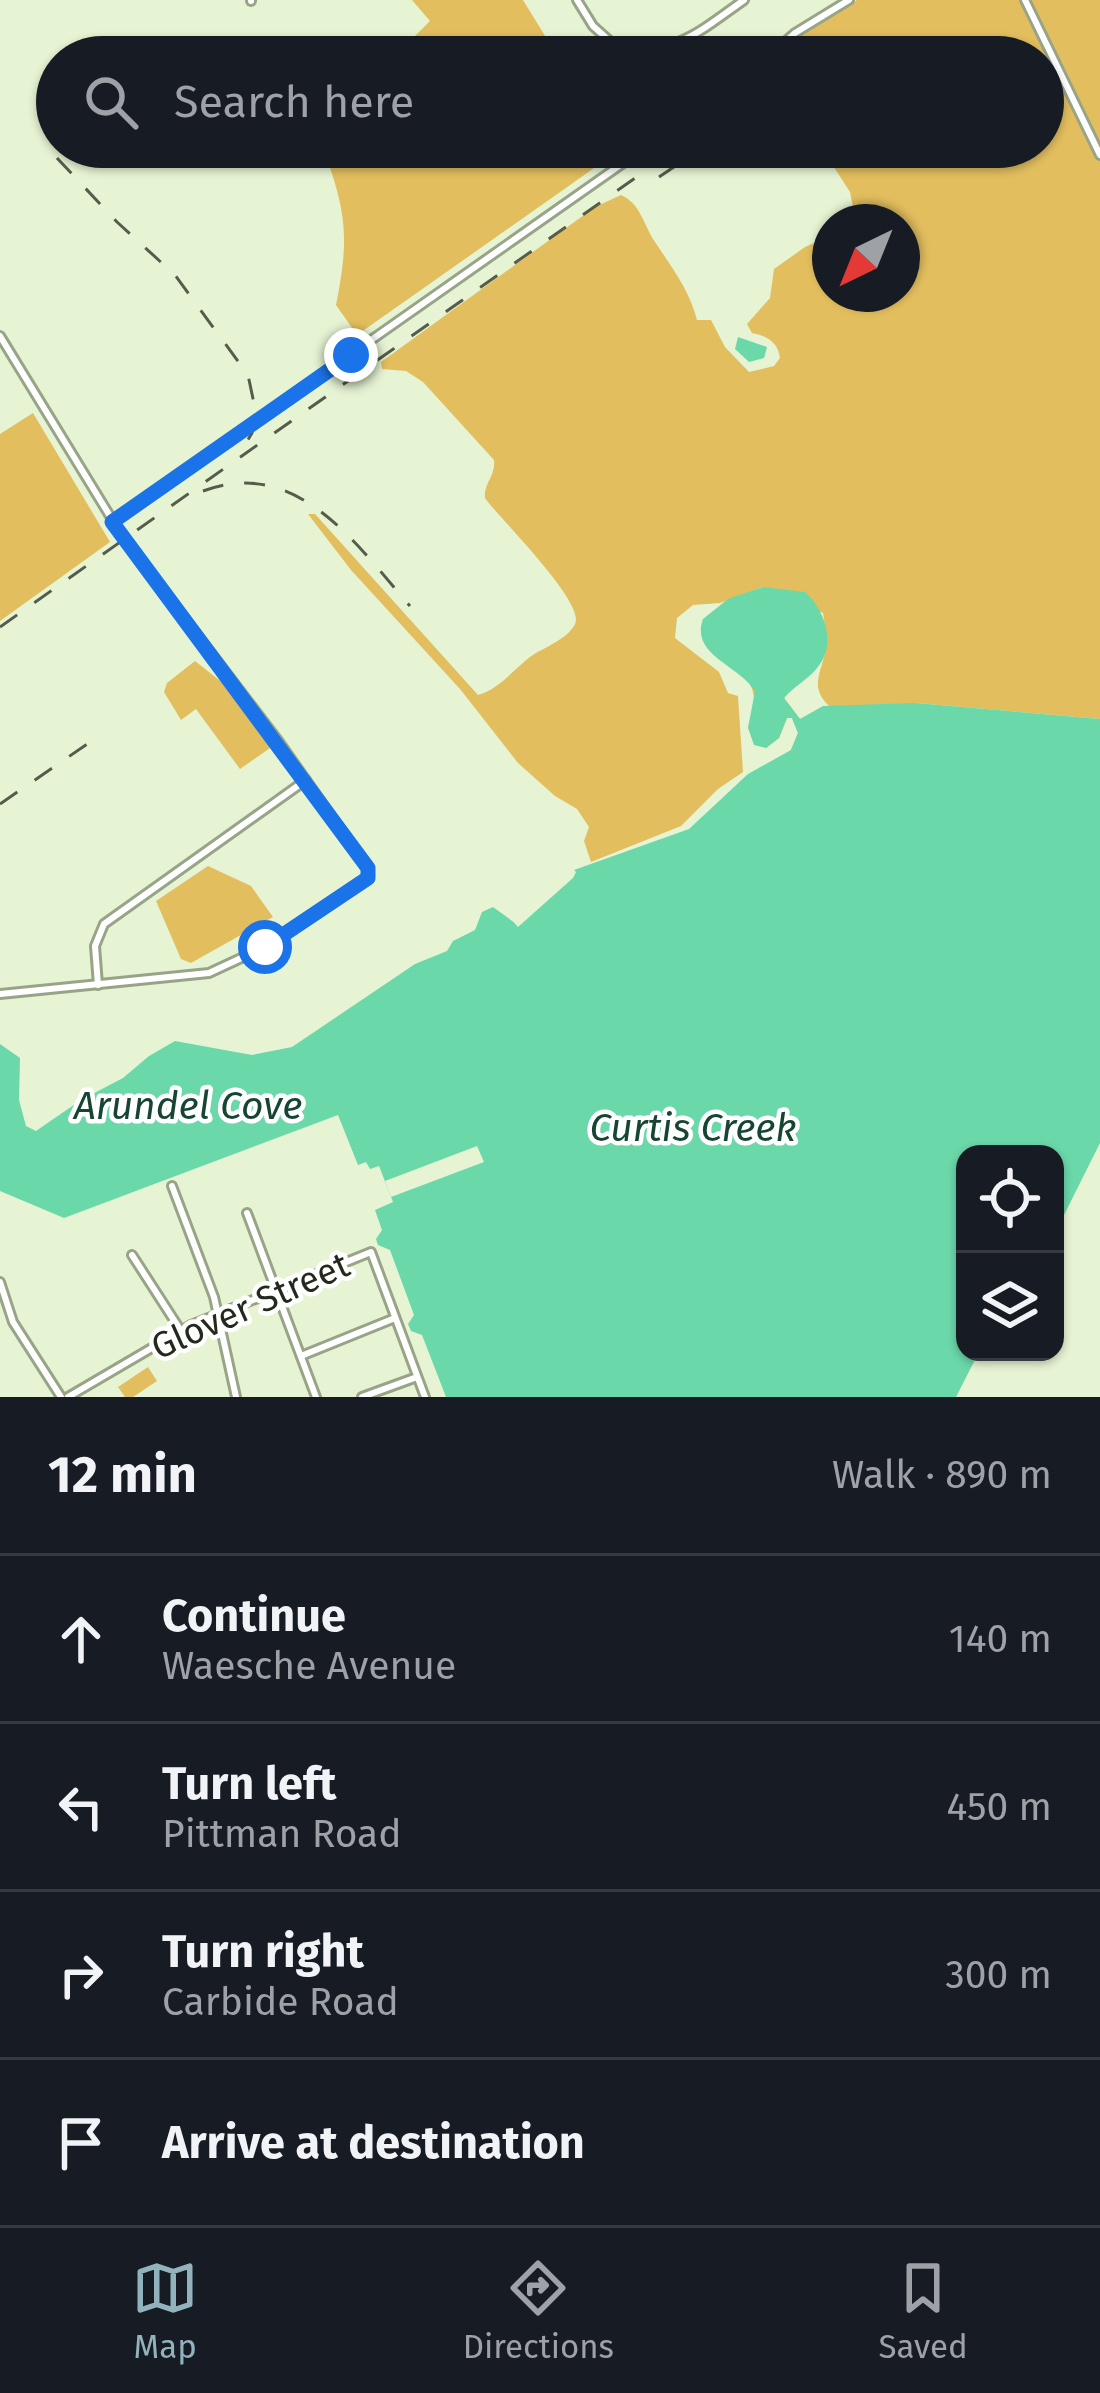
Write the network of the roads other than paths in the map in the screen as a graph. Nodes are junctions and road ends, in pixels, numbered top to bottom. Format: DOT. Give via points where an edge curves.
graph roads {
  1 [pos="577,0"];
  2 [pos="744,0"];
  3 [pos="849,0"];
  4 [pos="1024,0"];
  5 [pos="604,36"];
  6 [pos="692,36"];
  7 [pos="792,36"];
  8 [pos="1042,36"];
  9 [pos="1064,82"];
  10 [pos="1100,155"];
  11 [pos="616,168"];
  12 [pos="0,336"];
  13 [pos="112,522"];
  14 [pos="306,780"];
  15 [pos="98,985"];
  16 [pos="0,994"];
  17 [pos="172,1186"];
  18 [pos="247,1213"];
  19 [pos="132,1255"];
  20 [pos="0,1282"];
  21 [pos="278,1288"];
  22 [pos="218,1313"];
  23 [pos="394,1318"];
  24 [pos="181,1331"];
  25 [pos="302,1356"];
  26 [pos="417,1377"];
  27 [pos="64,1397"];
  28 [pos="236,1397"];
  29 [pos="316,1397"];
  30 [pos="362,1397"];
  31 [pos="425,1397"];
  1 -- 5 [label="street"];
  2 -- 6 [label="street"];
  3 -- 7 [label="street"];
  4 -- 8 [label="street"];
  9 -- 10 [label="street"];
  11 -- 13 [label="street"];
  12 -- 13 [label="street"];
  13 -- 14 [label="street"];
  14 -- 15 [label="street" via="104,924 95,946"];
  14 -- 15 [label="street" via="368,878 227,967"];
  15 -- 16 [label="street"];
  17 -- 22 [label="street"];
  18 -- 21 [label="street"];
  19 -- 24 [label="street"];
  20 -- 27 [label="street" via="13,1322"];
  21 -- 22 [label="street, Glover Street"];
  21 -- 23 [label="street, Glover Street" via="371,1252"];
  21 -- 25 [label="street"];
  22 -- 24 [label="street, Glover Street"];
  22 -- 28 [label="street"];
  23 -- 25 [label="street"];
  23 -- 26 [label="street"];
  24 -- 27 [label="street, Glover Street"];
  25 -- 29 [label="street"];
  26 -- 30 [label="street"];
  26 -- 31 [label="street"];
}
